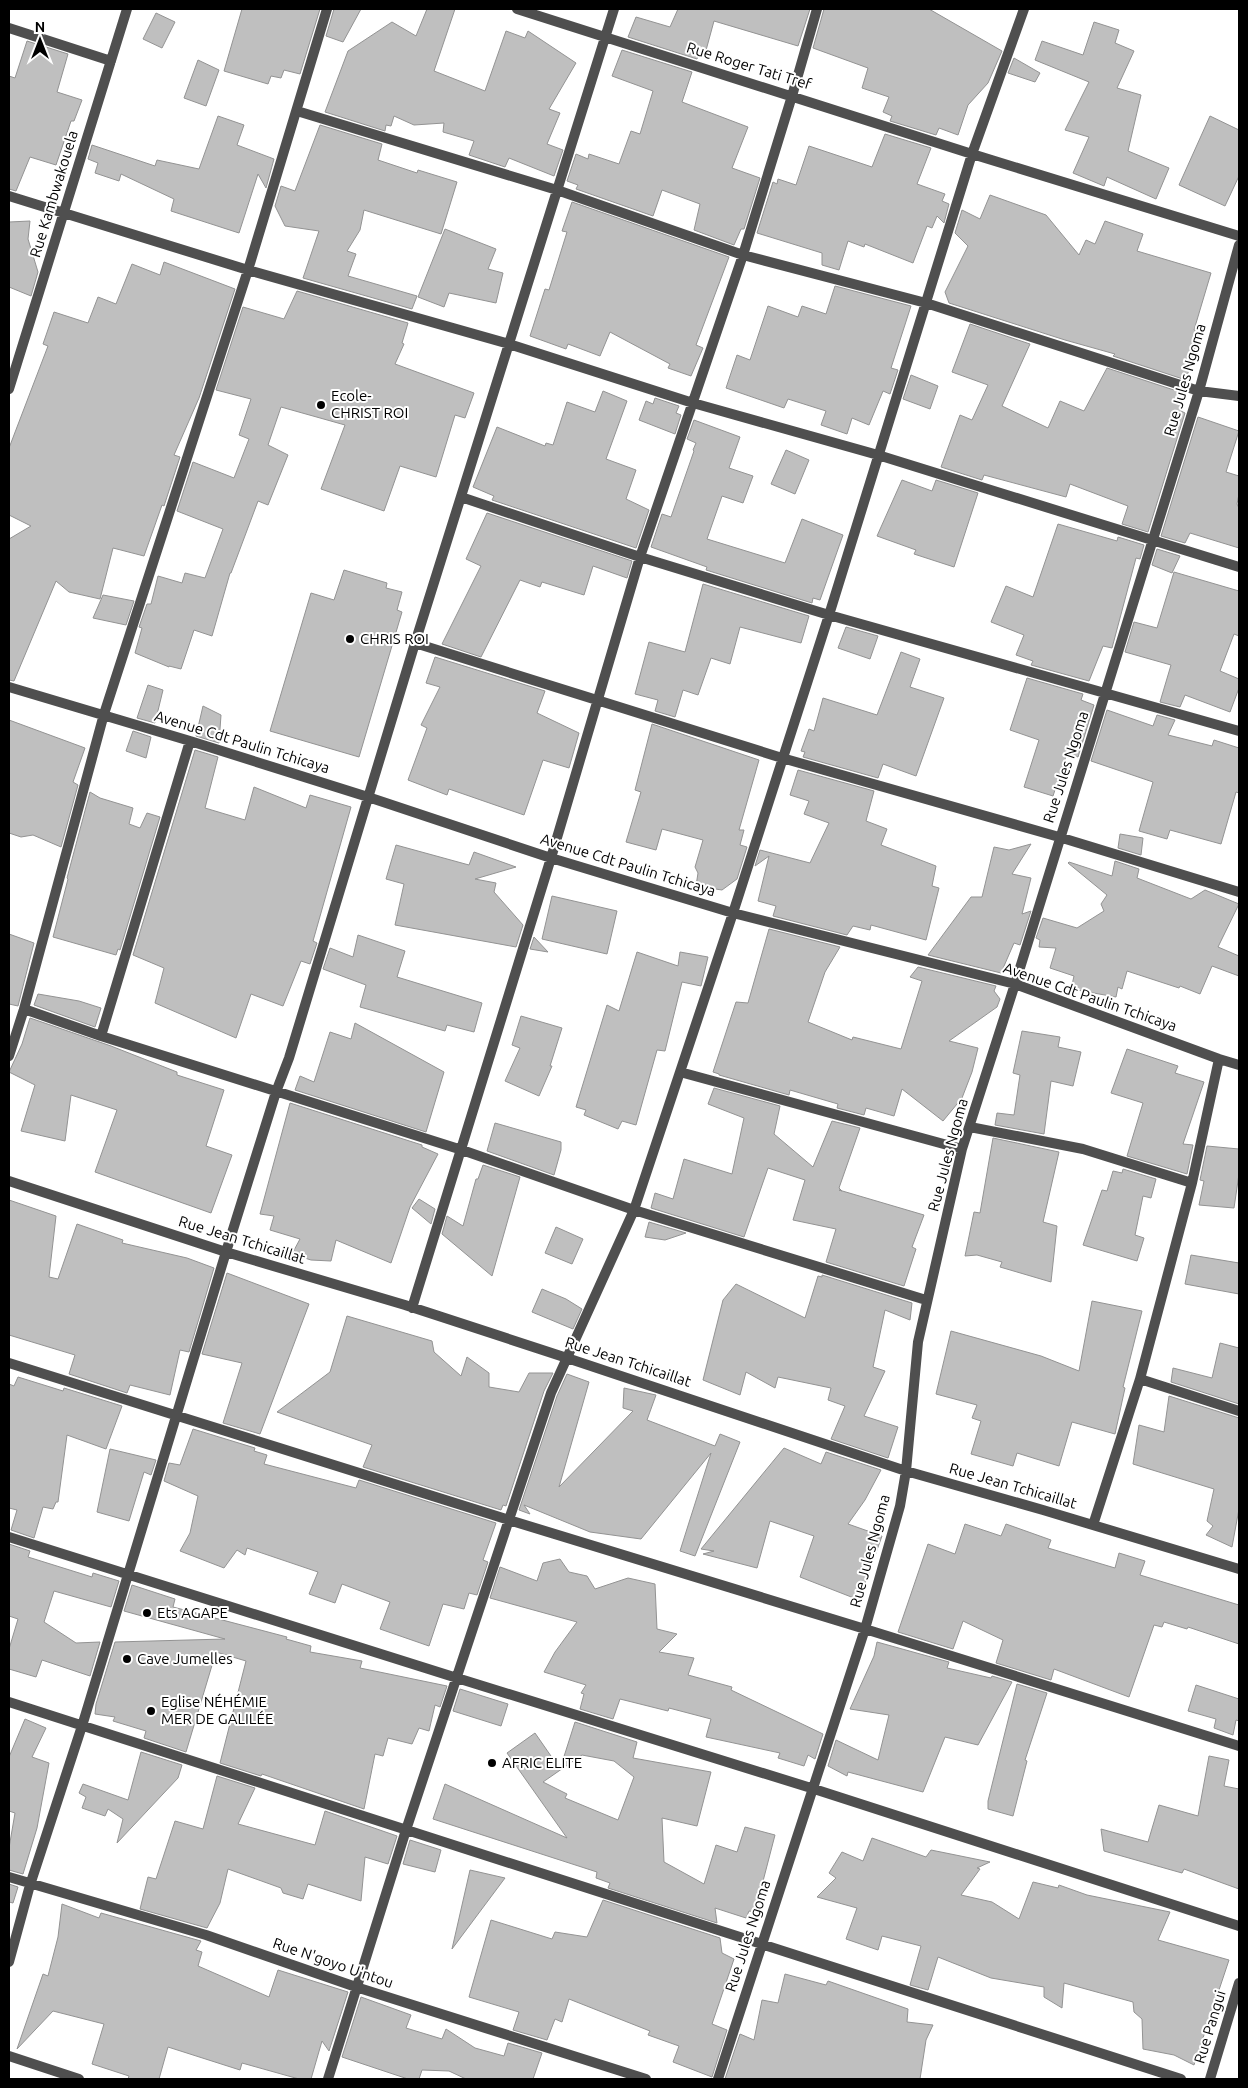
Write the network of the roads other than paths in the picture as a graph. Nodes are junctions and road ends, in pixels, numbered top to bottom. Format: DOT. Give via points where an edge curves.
graph roads {
  1 [pos="127,9"];
  2 [pos="326,9"];
  3 [pos="517,9"];
  4 [pos="614,9"];
  5 [pos="817,9"];
  6 [pos="1024,9"];
  7 [pos="9,28"];
  8 [pos="605,37"];
  9 [pos="110,61"];
  10 [pos="792,96"];
  11 [pos="297,111"];
  12 [pos="972,154"];
  13 [pos="557,190"];
  14 [pos="9,196"];
  15 [pos="63,214"];
  16 [pos="1239,236"];
  17 [pos="1239,245"];
  18 [pos="742,255"];
  19 [pos="248,270"];
  20 [pos="926,303"];
  21 [pos="509,344"];
  22 [pos="9,389"];
  23 [pos="1199,390"];
  24 [pos="1239,396"];
  25 [pos="692,403"];
  26 [pos="878,455"];
  27 [pos="461,497"];
  28 [pos="1153,541"];
  29 [pos="640,557"];
  30 [pos="1239,567"];
  31 [pos="829,614"];
  32 [pos="415,643"];
  33 [pos="9,687"];
  34 [pos="1106,692"];
  35 [pos="597,701"];
  36 [pos="104,714"];
  37 [pos="1239,731"];
  38 [pos="190,741"];
  39 [pos="782,758"];
  40 [pos="368,797"];
  41 [pos="1059,837"];
  42 [pos="551,858"];
  43 [pos="1239,892"];
  44 [pos="733,913"];
  45 [pos="1015,984"];
  46 [pos="24,1008"];
  47 [pos="101,1036"];
  48 [pos="9,1056"];
  49 [pos="1219,1059"];
  50 [pos="1239,1065"];
  51 [pos="680,1072"];
  52 [pos="276,1092"];
  53 [pos="970,1126"];
  54 [pos="962,1148"];
  55 [pos="462,1150"];
  56 [pos="9,1181"];
  57 [pos="1192,1184"];
  58 [pos="634,1210"];
  59 [pos="226,1252"];
  60 [pos="926,1300"];
  61 [pos="412,1308"];
  62 [pos="567,1358"];
  63 [pos="9,1363"];
  64 [pos="1140,1379"];
  65 [pos="1239,1411"];
  66 [pos="177,1414"];
  67 [pos="906,1471"];
  68 [pos="510,1520"];
  69 [pos="1093,1525"];
  70 [pos="9,1537"];
  71 [pos="1239,1569"];
  72 [pos="127,1575"];
  73 [pos="865,1628"];
  74 [pos="456,1678"];
  75 [pos="9,1702"];
  76 [pos="82,1726"];
  77 [pos="1239,1746"];
  78 [pos="811,1788"];
  79 [pos="406,1830"];
  80 [pos="9,1877"];
  81 [pos="30,1884"];
  82 [pos="1239,1926"];
  83 [pos="761,1945"];
  84 [pos="9,1962"];
  85 [pos="1239,1983"];
  86 [pos="356,1987"];
  87 [pos="9,2056"];
  88 [pos="79,2079"];
  89 [pos="328,2079"];
  90 [pos="646,2079"];
  91 [pos="718,2079"];
  92 [pos="1181,2079"];
  93 [pos="1210,2079"];
  1 -- 9 [label="street, Rue Kambwakouela"];
  2 -- 11 [label="street"];
  3 -- 8 [label="street, Rue Roger Tati Tref"];
  4 -- 8 [label="street"];
  5 -- 10 [label="street"];
  6 -- 12 [label="street"];
  7 -- 9 [label="street"];
  8 -- 10 [label="street, Rue Roger Tati Tref"];
  8 -- 13 [label="street"];
  9 -- 15 [label="street, Rue Kambwakouela"];
  10 -- 12 [label="street, Rue Roger Tati Tref"];
  10 -- 18 [label="street"];
  11 -- 13 [label="street"];
  11 -- 19 [label="street"];
  12 -- 16 [label="street, Rue Roger Tati Tref"];
  12 -- 20 [label="street"];
  13 -- 18 [label="street"];
  13 -- 21 [label="street"];
  14 -- 15 [label="street"];
  15 -- 19 [label="street"];
  15 -- 22 [label="street, Rue Kambwakouela"];
  17 -- 23 [label="street, Rue Jules Ngoma"];
  18 -- 20 [label="street"];
  18 -- 25 [label="street"];
  19 -- 21 [label="street"];
  19 -- 36 [label="street"];
  20 -- 23 [label="street"];
  20 -- 26 [label="street"];
  21 -- 25 [label="street"];
  21 -- 27 [label="street"];
  23 -- 24 [label="street"];
  23 -- 28 [label="street, Rue Jules Ngoma"];
  25 -- 26 [label="street"];
  25 -- 29 [label="street"];
  26 -- 28 [label="street"];
  26 -- 31 [label="street"];
  27 -- 29 [label="street"];
  27 -- 32 [label="street"];
  28 -- 30 [label="street"];
  28 -- 34 [label="street, Rue Jules Ngoma"];
  29 -- 31 [label="street"];
  29 -- 35 [label="street"];
  31 -- 34 [label="street"];
  31 -- 39 [label="street"];
  32 -- 35 [label="street"];
  32 -- 40 [label="street"];
  33 -- 36 [label="street, Avenue Cdt Paulin Tchicaya"];
  34 -- 37 [label="street"];
  34 -- 41 [label="street, Rue Jules Ngoma"];
  35 -- 39 [label="street"];
  35 -- 42 [label="street"];
  36 -- 38 [label="street, Avenue Cdt Paulin Tchicaya"];
  36 -- 46 [label="street"];
  38 -- 40 [label="street, Avenue Cdt Paulin Tchicaya"];
  38 -- 47 [label="street"];
  39 -- 41 [label="street"];
  39 -- 44 [label="street"];
  40 -- 42 [label="street, Avenue Cdt Paulin Tchicaya"];
  40 -- 52 [label="street"];
  41 -- 43 [label="street"];
  41 -- 45 [label="street, Rue Jules Ngoma"];
  42 -- 44 [label="street, Avenue Cdt Paulin Tchicaya"];
  42 -- 55 [label="street"];
  44 -- 45 [label="street, Avenue Cdt Paulin Tchicaya"];
  44 -- 51 [label="street"];
  45 -- 49 [label="street, Avenue Cdt Paulin Tchicaya"];
  45 -- 53 [label="street, Rue Jules Ngoma"];
  46 -- 47 [label="street"];
  46 -- 48 [label="street"];
  47 -- 52 [label="street"];
  49 -- 50 [label="street, Avenue Cdt Paulin Tchicaya"];
  49 -- 57 [label="street"];
  51 -- 54 [label="street"];
  51 -- 58 [label="street"];
  52 -- 55 [label="street"];
  52 -- 59 [label="street"];
  53 -- 54 [label="street, Rue Jules Ngoma"];
  53 -- 57 [label="street" via="1083,1149"];
  54 -- 60 [label="street, Rue Jules Ngoma"];
  55 -- 58 [label="street"];
  55 -- 61 [label="street"];
  56 -- 59 [label="street, Rue Jean Tchicaillat"];
  57 -- 64 [label="street"];
  58 -- 60 [label="street"];
  58 -- 62 [label="street"];
  59 -- 61 [label="street, Rue Jean Tchicaillat"];
  59 -- 66 [label="street"];
  60 -- 67 [label="street, Rue Jules Ngoma" via="918,1342"];
  61 -- 62 [label="street, Rue Jean Tchicaillat"];
  62 -- 67 [label="street, Rue Jean Tchicaillat"];
  62 -- 68 [label="street" via="551,1393"];
  63 -- 66 [label="street"];
  64 -- 65 [label="street"];
  64 -- 69 [label="street"];
  66 -- 68 [label="street"];
  66 -- 72 [label="street"];
  67 -- 69 [label="street, Rue Jean Tchicaillat"];
  67 -- 73 [label="street, Rue Jules Ngoma" via="900,1506"];
  68 -- 73 [label="street"];
  68 -- 74 [label="street"];
  69 -- 71 [label="street, Rue Jean Tchicaillat"];
  70 -- 72 [label="street"];
  72 -- 74 [label="street"];
  72 -- 76 [label="street"];
  73 -- 77 [label="street"];
  73 -- 78 [label="street, Rue Jules Ngoma"];
  74 -- 78 [label="street"];
  74 -- 79 [label="street"];
  75 -- 76 [label="street"];
  76 -- 79 [label="street"];
  76 -- 81 [label="street"];
  78 -- 82 [label="street"];
  78 -- 83 [label="street, Rue Jules Ngoma"];
  79 -- 83 [label="street"];
  79 -- 86 [label="street"];
  80 -- 81 [label="street, Rue N'goyo U'ntou"];
  81 -- 84 [label="street"];
  81 -- 86 [label="street, Rue N'goyo U'ntou" via="206,1935"];
  83 -- 91 [label="street, Rue Jules Ngoma"];
  83 -- 92 [label="street"];
  85 -- 93 [label="street, Rue Pangui"];
  86 -- 89 [label="street"];
  86 -- 90 [label="street, Rue N'goyo U'ntou"];
  87 -- 88 [label="street"];
}
